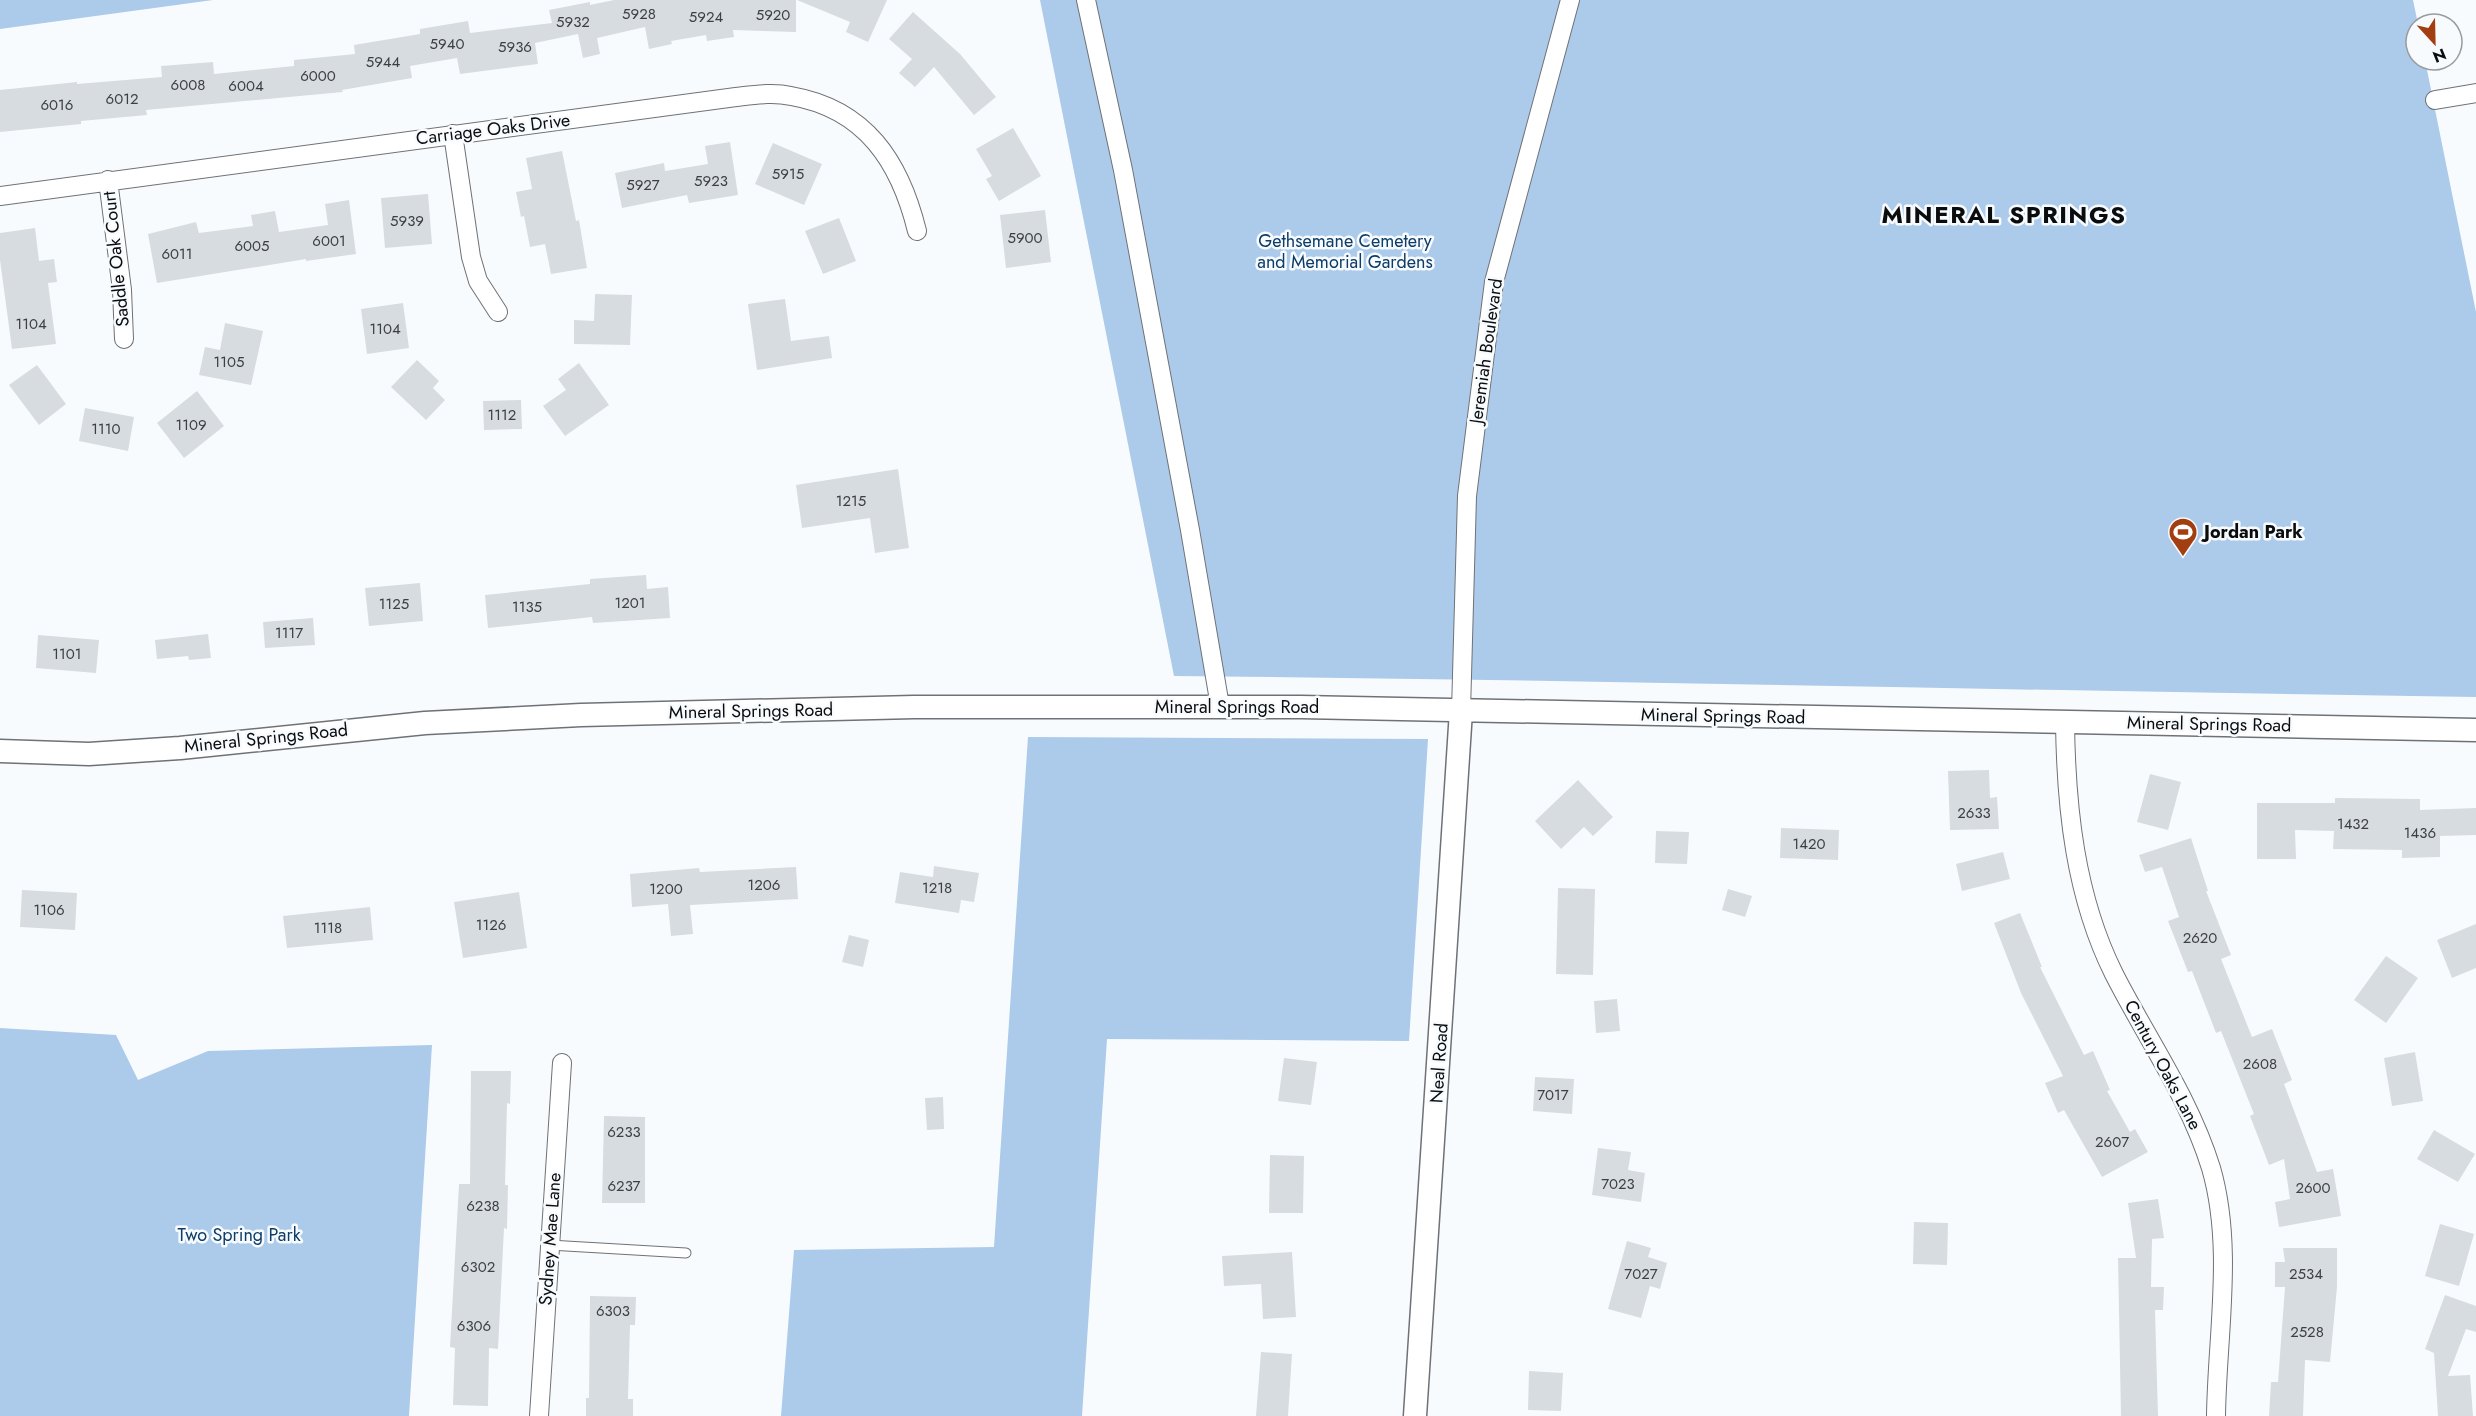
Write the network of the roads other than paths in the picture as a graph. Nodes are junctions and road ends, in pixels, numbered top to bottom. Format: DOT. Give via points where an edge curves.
graph roads {
  1 [pos="1086,0"];
  2 [pos="1570,0"];
  3 [pos="2476,93"];
  4 [pos="2435,100"];
  5 [pos="453,134"];
  6 [pos="108,180"];
  7 [pos="0,196"];
  8 [pos="917,231"];
  9 [pos="498,312"];
  10 [pos="124,339"];
  11 [pos="1220,706"];
  12 [pos="1461,711"];
  13 [pos="2065,722"];
  14 [pos="2476,730"];
  15 [pos="0,751"];
  16 [pos="562,1062"];
  17 [pos="549,1245"];
  18 [pos="686,1253"];
  19 [pos="539,1416"];
  20 [pos="1416,1416"];
  21 [pos="2216,1416"];
  1 -- 11 [label="street" via="1123,170"];
  2 -- 12 [label="street, Jeremiah Boulevard" via="1494,282 1467,496"];
  3 -- 4 [label="street"];
  5 -- 6 [label="street, Carriage Oaks Drive"];
  5 -- 8 [label="street, Carriage Oaks Drive" via="736,97 790,95 843,114 871,138 895,169 909,199"];
  5 -- 9 [label="street" via="471,256 478,281"];
  6 -- 7 [label="street, Carriage Oaks Drive"];
  6 -- 10 [label="street, Saddle Oak Court"];
  11 -- 12 [label="street, Mineral Springs Road"];
  11 -- 15 [label="street, Mineral Springs Road" via="914,707 580,715 425,723 89,754"];
  12 -- 13 [label="street, Mineral Springs Road"];
  12 -- 20 [label="street, Neal Road"];
  13 -- 14 [label="street, Mineral Springs Road"];
  13 -- 21 [label="street, Century Oaks Lane" via="2070,818 2096,934 2191,1112 2216,1188 2222,1239"];
  16 -- 17 [label="street, Sydney Mae Lane"];
  17 -- 18 [label="lane"];
  17 -- 19 [label="street, Sydney Mae Lane"];
}
